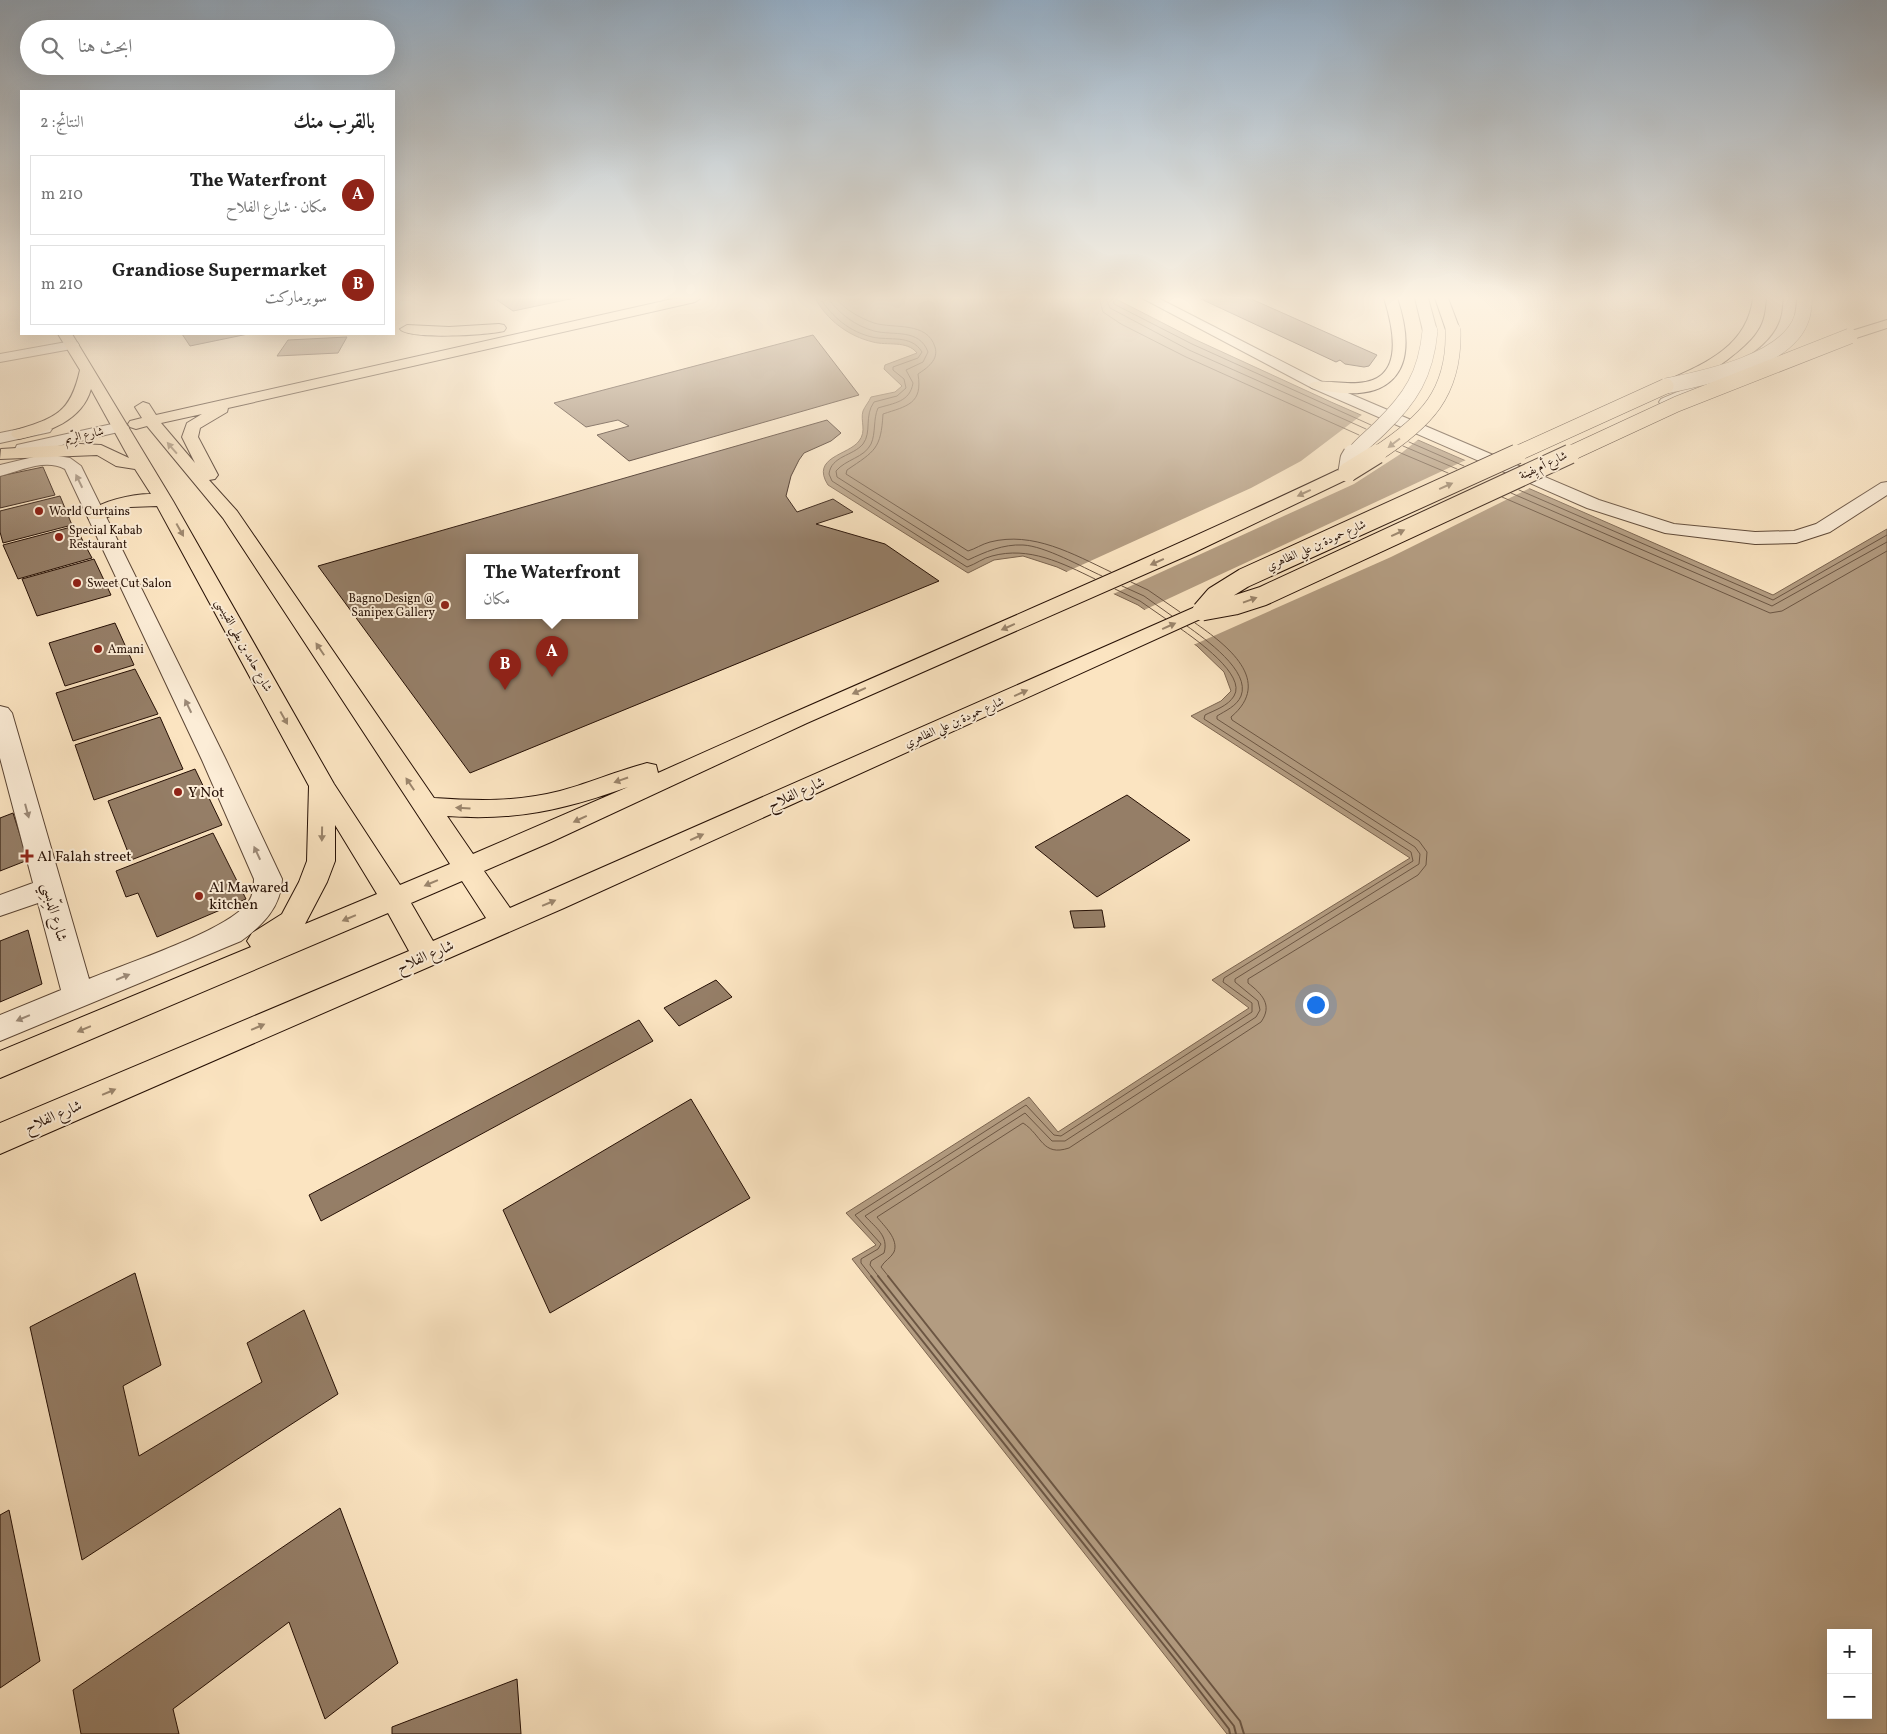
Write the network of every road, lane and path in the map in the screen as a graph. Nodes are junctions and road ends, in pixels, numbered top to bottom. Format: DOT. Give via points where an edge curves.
graph roads {
  1 [pos="85,379"];
  2 [pos="92,379"];
  3 [pos="307,379"];
  4 [pos="323,379"];
  5 [pos="1303,379"];
  6 [pos="1385,379"];
  7 [pos="1419,379"];
  8 [pos="1448,379"];
  9 [pos="1682,379"];
  10 [pos="1693,379"];
  11 [pos="1716,379"];
  12 [pos="1739,379"];
  13 [pos="1317,386"];
  14 [pos="1666,386"];
  15 [pos="240,400"];
  16 [pos="147,414"];
  17 [pos="117,420"];
  18 [pos="18,434"];
  19 [pos="0,454"];
  20 [pos="141,466"];
  21 [pos="1348,472"];
  22 [pos="1516,472"];
  23 [pos="1887,487"];
  24 [pos="164,501"];
  25 [pos="96,515"];
  26 [pos="230,515"];
  27 [pos="1202,611"];
  28 [pos="0,713"];
  29 [pos="799,718"];
  30 [pos="849,770"];
  31 [pos="10,785"];
  32 [pos="322,786"];
  33 [pos="424,806"];
  34 [pos="468,868"];
  35 [pos="48,888"];
  36 [pos="394,898"];
  37 [pos="0,906"];
  38 [pos="504,922"];
  39 [pos="426,955"];
  40 [pos="209,976"];
  41 [pos="78,995"];
  42 [pos="0,1028"];
  43 [pos="0,1065"];
  44 [pos="0,1139"];
  1 -- 18 [label="main road" via="80,399 74,407 58,418"];
  2 -- 17 [label="main road, شارع حامد بن بطي القبيسي"];
  3 -- 16 [label="main road, شارع الرِّيم"];
  4 -- 15 [label="main road, شارع الرِّيم"];
  5 -- 13 [label="street"];
  6 -- 13 [label="main road" via="1379,384 1356,389"];
  7 -- 21 [label="street, bridge" via="1390,419 1354,453"];
  8 -- 21 [label="main road, one-way, bridge" via="1444,390 1412,429"];
  9 -- 14 [label="main road, شارع حمودة بن علي الظاهري, bridge"];
  10 -- 14 [label="street, bridge"];
  11 -- 22 [label="street"];
  27 -- 12 [label="main road, شارع أم يِفينة, one-way, bridge" via="1263,596 1677,404"];
  13 -- 22 [label="street"];
  27 -- 14 [label="main road, شارع حمودة بن علي الظاهري, one-way, bridge" via="1216,596 1244,578"];
  15 -- 16 [label="main road, شارع الرِّيم"];
  15 -- 26 [label="main road" via="193,426 190,437"];
  16 -- 17 [label="main road, شارع الرِّيم"];
  26 -- 16 [label="main road, one-way" via="160,434"];
  17 -- 18 [label="street, شارع الرِّيم"];
  17 -- 19 [label="street, شارع الرِّيم"];
  17 -- 20 [label="main road, شارع حامد بن بطي القبيسي"];
  18 -- 19 [label="street" via="18,443"];
  19 -- 20 [label="main road" via="96,449 122,462"];
  25 -- 19 [label="street, one-way" via="67,462"];
  20 -- 24 [label="main road, شارع حامد بن بطي القبيسي"];
  21 -- 29 [label="main road, one-way" via="1186,549"];
  22 -- 23 [label="street" via="1593,504 1654,524 1710,535 1755,538 1796,536 1823,528"];
  24 -- 25 [label="main road" via="124,503"];
  24 -- 32 [label="main road, شارع حامد بن بطي القبيسي, one-way"];
  41 -- 25 [label="street, one-way" via="231,933 251,920 269,891 268,879 233,802"];
  33 -- 26 [label="main road, one-way"];
  30 -- 27 [label="main road, شارع حمودة بن علي الظاهري, one-way"];
  28 -- 31 [label="street, شارع الدِّبسِي"];
  29 -- 33 [label="main road, one-way" via="568,798 509,809"];
  29 -- 34 [label="main road, one-way"];
  38 -- 30 [label="main road, شارع الفلاح, one-way"];
  31 -- 35 [label="street, شارع الدِّبسِي, one-way"];
  32 -- 36 [label="main road, شارع حامد بن بطي القبيسي"];
  32 -- 40 [label="main road, one-way" via="321,861 302,905 292,921"];
  33 -- 34 [label="main road"];
  34 -- 36 [label="main road, one-way"];
  34 -- 38 [label="main road"];
  35 -- 37 [label="street"];
  35 -- 41 [label="street, شارع الدِّبسِي"];
  36 -- 39 [label="main road, شارع حامد بن بطي القبيسي"];
  36 -- 40 [label="main road, one-way"];
  38 -- 39 [label="main road, شارع الفلاح"];
  44 -- 39 [label="main road, شارع الفلاح, one-way"];
  40 -- 43 [label="main road, one-way"];
  41 -- 42 [label="street, one-way"];
}
